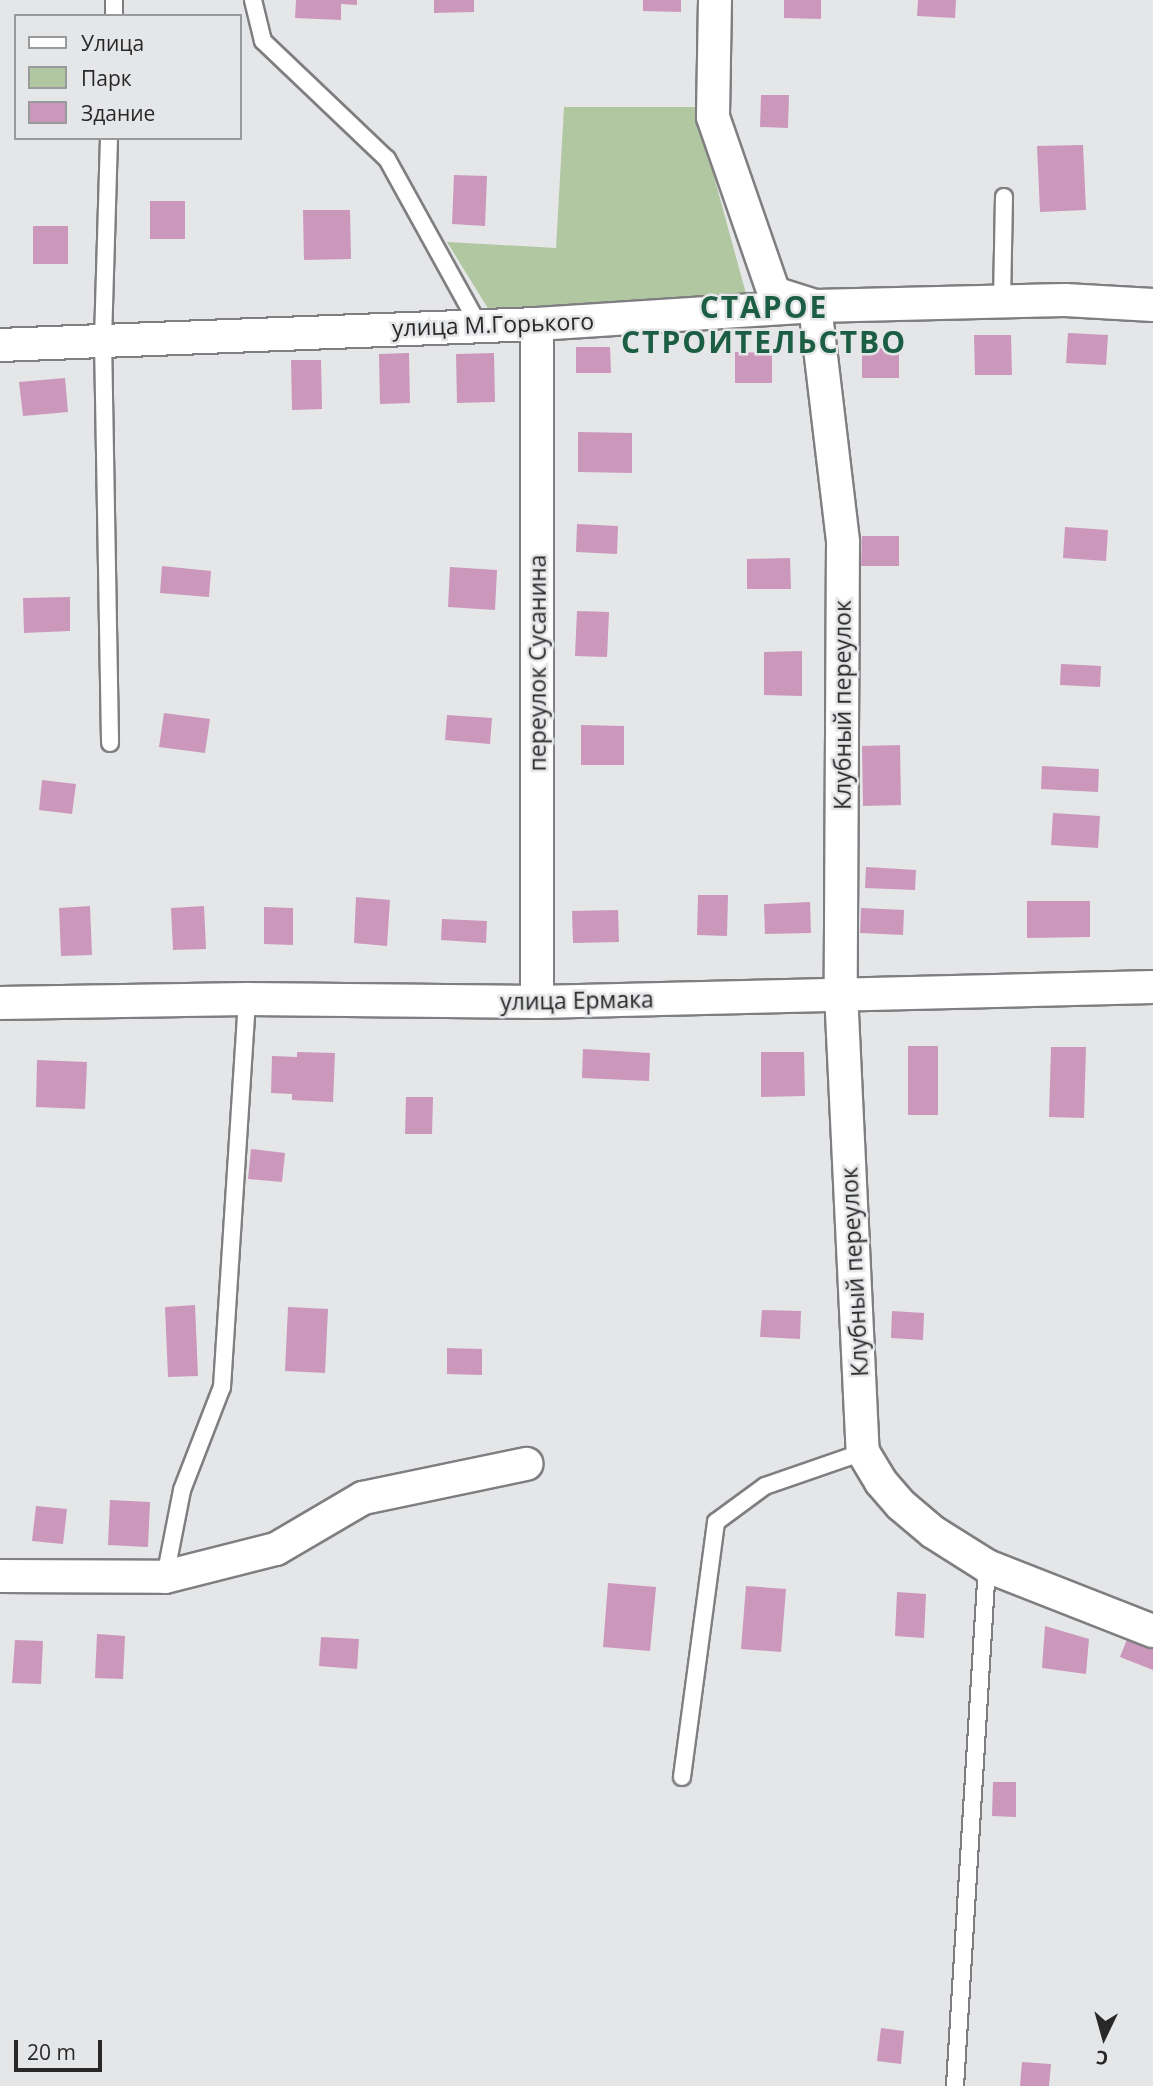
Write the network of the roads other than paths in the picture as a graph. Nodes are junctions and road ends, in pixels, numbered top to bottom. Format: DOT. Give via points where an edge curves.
graph roads {
  1 [pos="253,0"];
  2 [pos="715,0"];
  3 [pos="109,140"];
  4 [pos="1004,197"];
  5 [pos="1002,301"];
  6 [pos="1153,305"];
  7 [pos="815,306"];
  8 [pos="537,324"];
  9 [pos="479,326"];
  10 [pos="103,339"];
  11 [pos="0,345"];
  12 [pos="110,743"];
  13 [pos="1153,987"];
  14 [pos="841,992"];
  15 [pos="247,999"];
  16 [pos="537,1002"];
  17 [pos="0,1003"];
  18 [pos="863,1452"];
  19 [pos="526,1464"];
  20 [pos="987,1566"];
  21 [pos="0,1576"];
  22 [pos="165,1577"];
  23 [pos="1153,1631"];
  24 [pos="682,1777"];
  25 [pos="956,2086"];
  1 -- 9 [label="lane" via="263,41 387,159"];
  2 -- 7 [label="street" via="713,117 774,293"];
  3 -- 10 [label="lane"];
  4 -- 5 [label="lane"];
  5 -- 6 [label="street, улица М.Горького"];
  5 -- 7 [label="street, улица М.Горького"];
  7 -- 8 [label="street, улица М.Горького"];
  7 -- 14 [label="street, Клубный переулок" via="843,542"];
  8 -- 9 [label="street, улица М.Горького"];
  8 -- 16 [label="street, переулок Сусанина"];
  9 -- 10 [label="street, улица М.Горького"];
  10 -- 11 [label="street, улица М.Горького"];
  10 -- 12 [label="lane"];
  13 -- 14 [label="street, улица Ермака"];
  14 -- 16 [label="street, улица Ермака"];
  14 -- 18 [label="street, Клубный переулок"];
  15 -- 16 [label="street, улица Ермака"];
  15 -- 17 [label="street, улица Ермака"];
  15 -- 22 [label="lane" via="222,1387 182,1490"];
  18 -- 20 [label="street" via="901,1505 933,1532"];
  18 -- 24 [label="lane" via="765,1486 716,1522"];
  19 -- 22 [label="street" via="363,1498 276,1549"];
  20 -- 23 [label="street"];
  20 -- 25 [label="lane"];
  21 -- 22 [label="street"];
}
